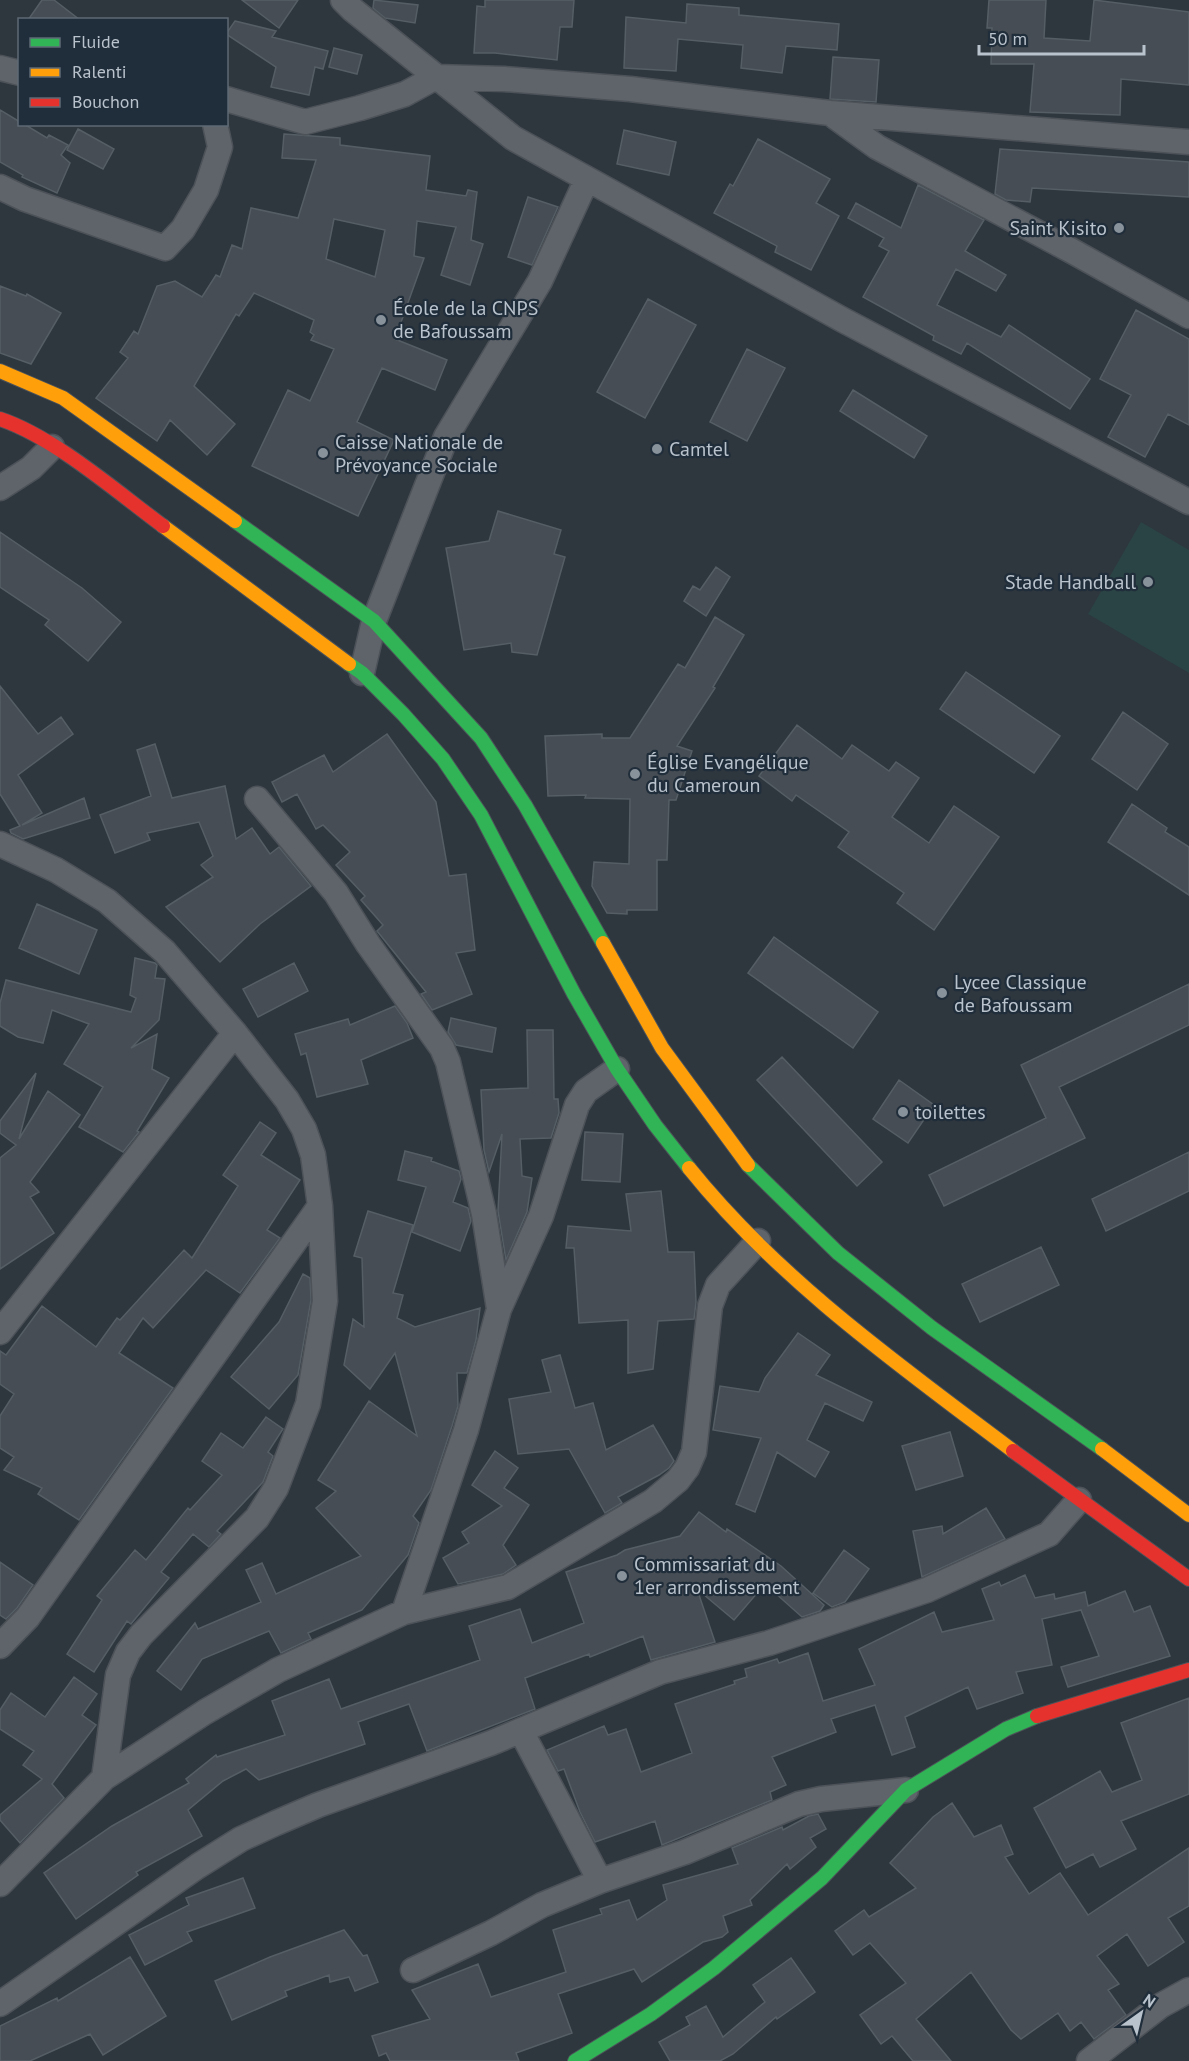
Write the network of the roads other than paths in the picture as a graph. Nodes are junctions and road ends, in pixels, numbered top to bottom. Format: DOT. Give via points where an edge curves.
graph roads {
  1 [pos="343,0"];
  2 [pos="0,68"];
  3 [pos="18,72"];
  4 [pos="436,77"];
  5 [pos="228,100"];
  6 [pos="830,113"];
  7 [pos="215,126"];
  8 [pos="1189,142"];
  9 [pos="587,179"];
  10 [pos="0,187"];
  11 [pos="1189,316"];
  12 [pos="0,371"];
  13 [pos="0,419"];
  14 [pos="52,447"];
  15 [pos="0,488"];
  16 [pos="1189,502"];
  17 [pos="374,621"];
  18 [pos="362,673"];
  19 [pos="257,800"];
  20 [pos="0,844"];
  21 [pos="235,1033"];
  22 [pos="617,1069"];
  23 [pos="320,1206"];
  24 [pos="758,1241"];
  25 [pos="499,1309"];
  26 [pos="0,1332"];
  27 [pos="1079,1500"];
  28 [pos="1189,1515"];
  29 [pos="1189,1579"];
  30 [pos="404,1612"];
  31 [pos="0,1646"];
  32 [pos="1189,1670"];
  33 [pos="521,1731"];
  34 [pos="104,1778"];
  35 [pos="906,1790"];
  36 [pos="600,1881"];
  37 [pos="0,1884"];
  38 [pos="413,1970"];
  39 [pos="1189,1990"];
  40 [pos="0,2004"];
  41 [pos="574,2061"];
  42 [pos="1089,2061"];
  1 -- 4 [label="street"];
  2 -- 3 [label="street"];
  4 -- 5 [label="street" via="405,94 305,122"];
  4 -- 6 [label="street" via="630,89"];
  4 -- 9 [label="street" via="513,138"];
  6 -- 8 [label="street"];
  6 -- 11 [label="street" via="877,147"];
  7 -- 10 [label="street" via="220,147 206,190 183,229 165,248"];
  9 -- 16 [label="street" via="843,320"];
  9 -- 17 [label="street" via="540,281 446,437"];
  12 -- 17 [label="main road" via="63,398"];
  13 -- 14 [label="main road" via="18,425"];
  14 -- 15 [label="street" via="31,468"];
  14 -- 18 [label="main road"];
  17 -- 18 [label="street"];
  17 -- 28 [label="main road" via="481,738 525,805 662,1048 743,1161 838,1253 913,1313"];
  18 -- 22 [label="main road" via="443,759 481,815"];
  19 -- 25 [label="street" via="336,893 445,1055 484,1214"];
  20 -- 21 [label="street" via="56,870 107,902 165,952"];
  21 -- 23 [label="street" via="287,1100 304,1129 313,1155"];
  21 -- 26 [label="street"];
  22 -- 24 [label="main road" via="655,1125 705,1187"];
  22 -- 25 [label="street" via="586,1091 577,1105 541,1216"];
  23 -- 31 [label="street" via="27,1617"];
  23 -- 34 [label="street" via="325,1301 304,1415 276,1488 263,1509 128,1652 118,1675"];
  24 -- 27 [label="main road" via="806,1289"];
  24 -- 30 [label="street" via="718,1285 710,1306 694,1452 678,1480 653,1501 508,1587"];
  25 -- 30 [label="street" via="466,1430"];
  27 -- 29 [label="main road"];
  27 -- 33 [label="street" via="1049,1534 927,1590 769,1643 660,1672"];
  30 -- 34 [label="street" via="262,1679"];
  32 -- 35 [label="main road" via="1030,1718"];
  33 -- 36 [label="street"];
  33 -- 40 [label="street" via="318,1805 241,1839"];
  34 -- 37 [label="street"];
  35 -- 36 [label="street" via="799,1804"];
  35 -- 41 [label="main road" via="822,1878 714,1968 651,2014"];
  36 -- 38 [label="street" via="542,1905"];
  39 -- 42 [label="street" via="1160,2006"];
}
